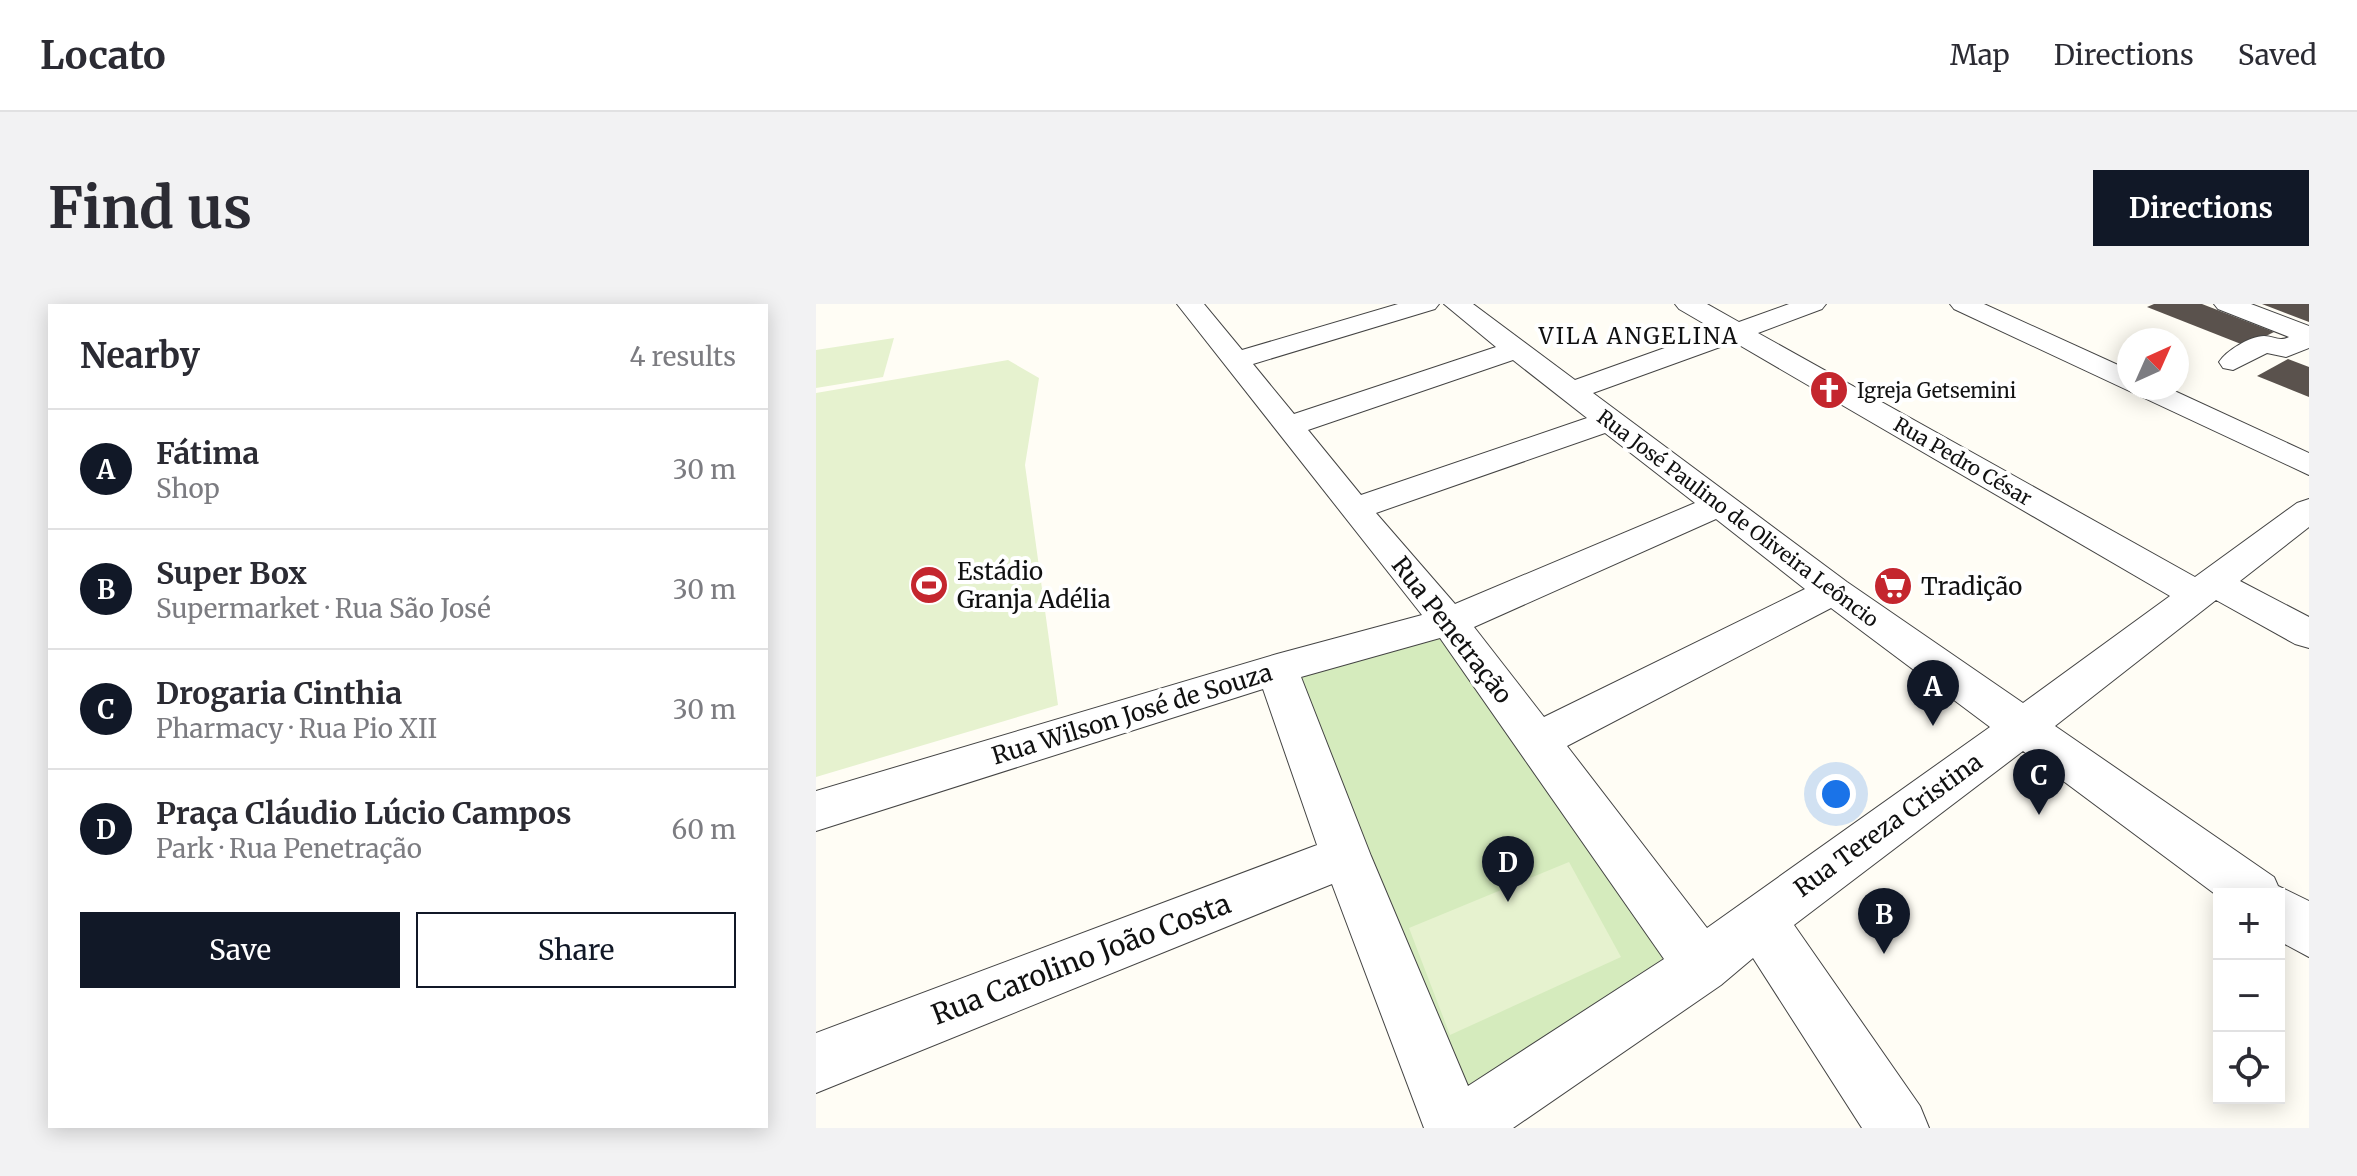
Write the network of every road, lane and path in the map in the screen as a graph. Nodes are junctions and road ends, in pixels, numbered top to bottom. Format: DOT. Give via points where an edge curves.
graph roads {
  1 [pos="1190,304"];
  2 [pos="1426,304"];
  3 [pos="1457,304"];
  4 [pos="1688,304"];
  5 [pos="1813,304"];
  6 [pos="1963,304"];
  7 [pos="2227,304"];
  8 [pos="1738,333"];
  9 [pos="2303,345"];
  10 [pos="1516,350"];
  11 [pos="1235,361"];
  12 [pos="2233,362"];
  13 [pos="2117,375"];
  14 [pos="1572,391"];
  15 [pos="2170,400"];
  16 [pos="1609,421"];
  17 [pos="1287,427"];
  18 [pos="2309,465"];
  19 [pos="1721,504"];
  20 [pos="1354,509"];
  21 [pos="2309,510"];
  22 [pos="2204,588"];
  23 [pos="1833,591"];
  24 [pos="1449,622"];
  25 [pos="2309,634"];
  26 [pos="1277,669"];
  27 [pos="2024,726"];
  28 [pos="1537,741"];
  29 [pos="816,811"];
  30 [pos="1346,856"];
  31 [pos="2248,888"];
  32 [pos="2285,914"];
  33 [pos="1759,920"];
  34 [pos="2309,932"];
  35 [pos="1702,966"];
  36 [pos="816,1063"];
  37 [pos="1457,1128"];
  38 [pos="1898,1128"];
  1 -- 11 [label="street, Rua Penetração"];
  2 -- 11 [label="street"];
  3 -- 10 [label="street, Rua José Paulino de Oliveira Leôncio"];
  4 -- 8 [label="street, Rua Pedro César"];
  5 -- 8 [label="street"];
  6 -- 13 [label="street"];
  7 -- 9 [label="street"];
  8 -- 14 [label="street"];
  8 -- 22 [label="street, Rua Pedro César"];
  9 -- 12 [label="street" via="2263,344"];
  10 -- 14 [label="street, Rua José Paulino de Oliveira Leôncio"];
  10 -- 17 [label="street"];
  11 -- 17 [label="street, Rua Penetração"];
  14 -- 16 [label="street, Rua José Paulino de Oliveira Leôncio"];
  15 -- 18 [label="street"];
  16 -- 19 [label="street, Rua José Paulino de Oliveira Leôncio"];
  16 -- 20 [label="street"];
  17 -- 20 [label="street, Rua Penetração"];
  19 -- 23 [label="street, Rua José Paulino de Oliveira Leôncio"];
  19 -- 24 [label="street, Rua Wilson José de Souza"];
  20 -- 24 [label="street, Rua Penetração"];
  21 -- 22 [label="street, Rua Tereza Cristina"];
  22 -- 25 [label="street, Rua Pedro César"];
  22 -- 27 [label="street, Rua Tereza Cristina"];
  23 -- 27 [label="street, Rua José Paulino de Oliveira Leôncio"];
  23 -- 28 [label="street"];
  24 -- 26 [label="street, Rua Wilson José de Souza"];
  24 -- 28 [label="street, Rua Penetração"];
  26 -- 29 [label="street, Rua Wilson José de Souza"];
  26 -- 30 [label="street"];
  27 -- 31 [label="street, Rua José Paulino de Oliveira Leôncio"];
  27 -- 33 [label="street, Rua Tereza Cristina"];
  28 -- 35 [label="street, Rua Penetração"];
  30 -- 36 [label="street, Rua Carolino João Costa"];
  30 -- 37 [label="street"];
  32 -- 34 [label="street"];
  33 -- 35 [label="street, Rua Tereza Cristina"];
  33 -- 38 [label="street"];
  35 -- 37 [label="street, Rua Tereza Cristina"];
}
